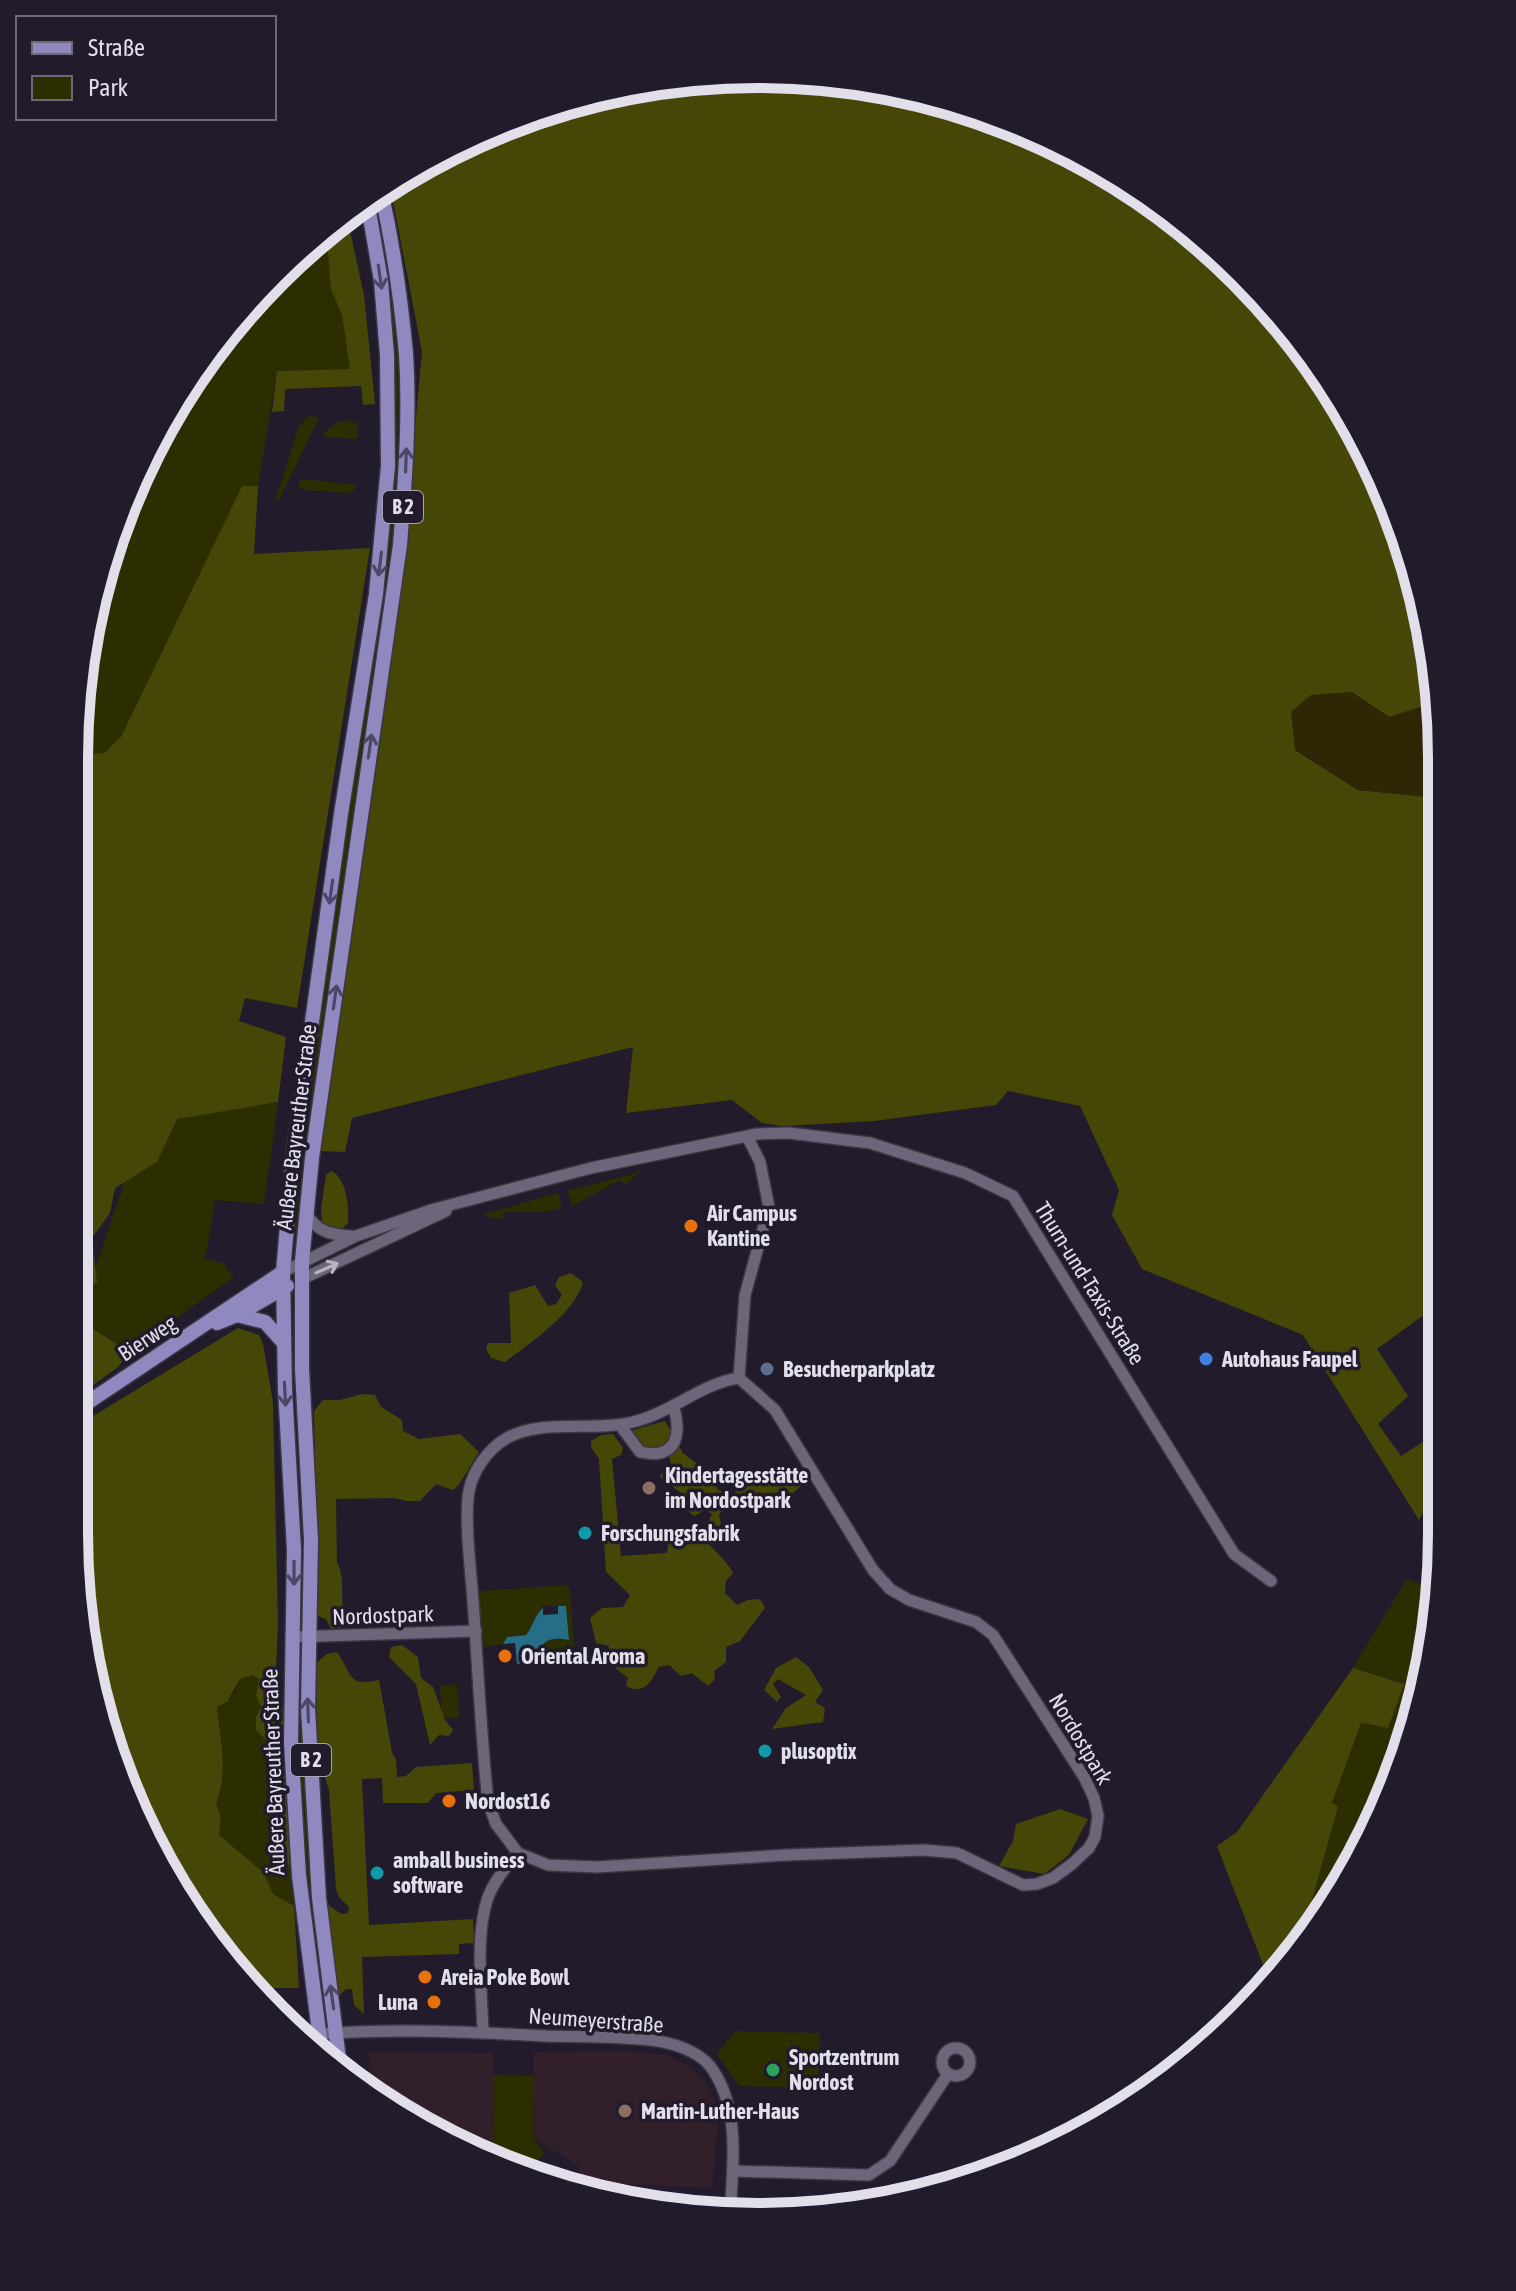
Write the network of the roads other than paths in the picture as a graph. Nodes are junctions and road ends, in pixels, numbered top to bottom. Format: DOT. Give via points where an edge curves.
graph roads {
  1 [pos="383,203"];
  2 [pos="369,213"];
  3 [pos="748,1138"];
  4 [pos="459,1205"];
  5 [pos="306,1213"];
  6 [pos="356,1236"];
  7 [pos="302,1261"];
  8 [pos="283,1272"];
  9 [pos="302,1279"];
  10 [pos="283,1288"];
  11 [pos="237,1315"];
  12 [pos="202,1329"];
  13 [pos="283,1342"];
  14 [pos="739,1378"];
  15 [pos="88,1403"];
  16 [pos="674,1408"];
  17 [pos="620,1425"];
  18 [pos="1271,1581"];
  19 [pos="476,1631"];
  20 [pos="291,1637"];
  21 [pos="309,1637"];
  22 [pos="518,1853"];
  23 [pos="337,2033"];
  24 [pos="483,2033"];
  25 [pos="320,2034"];
  26 [pos="321,2041"];
  27 [pos="339,2056"];
  28 [pos="948,2074"];
  29 [pos="733,2171"];
  30 [pos="731,2202"];
  5 -- 1 [label="main road, Äußere Bayreuther Straße / B 2, one-way" via="400,545 406,356"];
  2 -- 8 [label="main road, Äußere Bayreuther Straße / B 2, one-way" via="386,340 388,466 376,594 293,1158"];
  3 -- 4 [label="street, Thurn-und-Taxis-Straße" via="591,1168"];
  3 -- 14 [label="street" via="760,1162 769,1207 745,1295"];
  3 -- 18 [label="street, Thurn-und-Taxis-Straße" via="789,1133 870,1143 965,1173 1013,1196 1234,1554"];
  4 -- 6 [label="street, Thurn-und-Taxis-Straße"];
  9 -- 4 [label="street, Thurn-und-Taxis-Straße, one-way"];
  5 -- 6 [label="street" via="327,1234"];
  5 -- 7 [label="main road, Äußere Bayreuther Straße / B 2"];
  6 -- 7 [label="street, Thurn-und-Taxis-Straße"];
  7 -- 8 [label="street, Bierweg"];
  7 -- 9 [label="main road, Äußere Bayreuther Straße / B 2"];
  8 -- 10 [label="main road, Äußere Bayreuther Straße / B 2"];
  8 -- 12 [label="main road, Bierweg"];
  9 -- 10 [label="main road, Bierweg"];
  9 -- 21 [label="main road, Äußere Bayreuther Straße / B 2" via="311,1525"];
  10 -- 11 [label="main road, Bierweg"];
  10 -- 13 [label="main road, Äußere Bayreuther Straße / B 2"];
  11 -- 12 [label="main road, Bierweg"];
  11 -- 13 [label="main road" via="265,1322"];
  12 -- 15 [label="main road, Bierweg"];
  13 -- 20 [label="main road, Äußere Bayreuther Straße / B 2, one-way" via="293,1532"];
  14 -- 16 [label="street" via="725,1380"];
  14 -- 22 [label="street, Nordostpark" via="775,1410 873,1570 890,1589 976,1622 993,1635 1084,1777 1098,1816 1095,1837 1053,1878 1023,1885 957,1853 924,1850 597,1867 548,1865"];
  16 -- 17 [label="street"];
  16 -- 17 [label="street" via="679,1425 667,1451 640,1452"];
  17 -- 19 [label="street" via="525,1430 487,1455 469,1492"];
  19 -- 21 [label="street, Nordostpark"];
  19 -- 22 [label="street" via="488,1802 496,1824"];
  20 -- 21 [label="street, Nordostpark"];
  20 -- 25 [label="main road, Äußere Bayreuther Straße / B 2" via="299,1876"];
  23 -- 21 [label="main road, Äußere Bayreuther Straße / B 2, one-way" via="315,1843"];
  22 -- 24 [label="street" via="487,1900"];
  23 -- 24 [label="street, Neumeyerstraße"];
  23 -- 25 [label="street, Neumeyerstraße"];
  23 -- 27 [label="main road, Äußere Bayreuther Straße / B 2"];
  24 -- 29 [label="street, Neumeyerstraße" via="652,2040 687,2049 708,2063 724,2087"];
  25 -- 26 [label="main road, Äußere Bayreuther Straße / B 2"];
  28 -- 29 [label="street" via="890,2161 869,2175"];
  29 -- 30 [label="street, Neumeyerstraße"];
}
